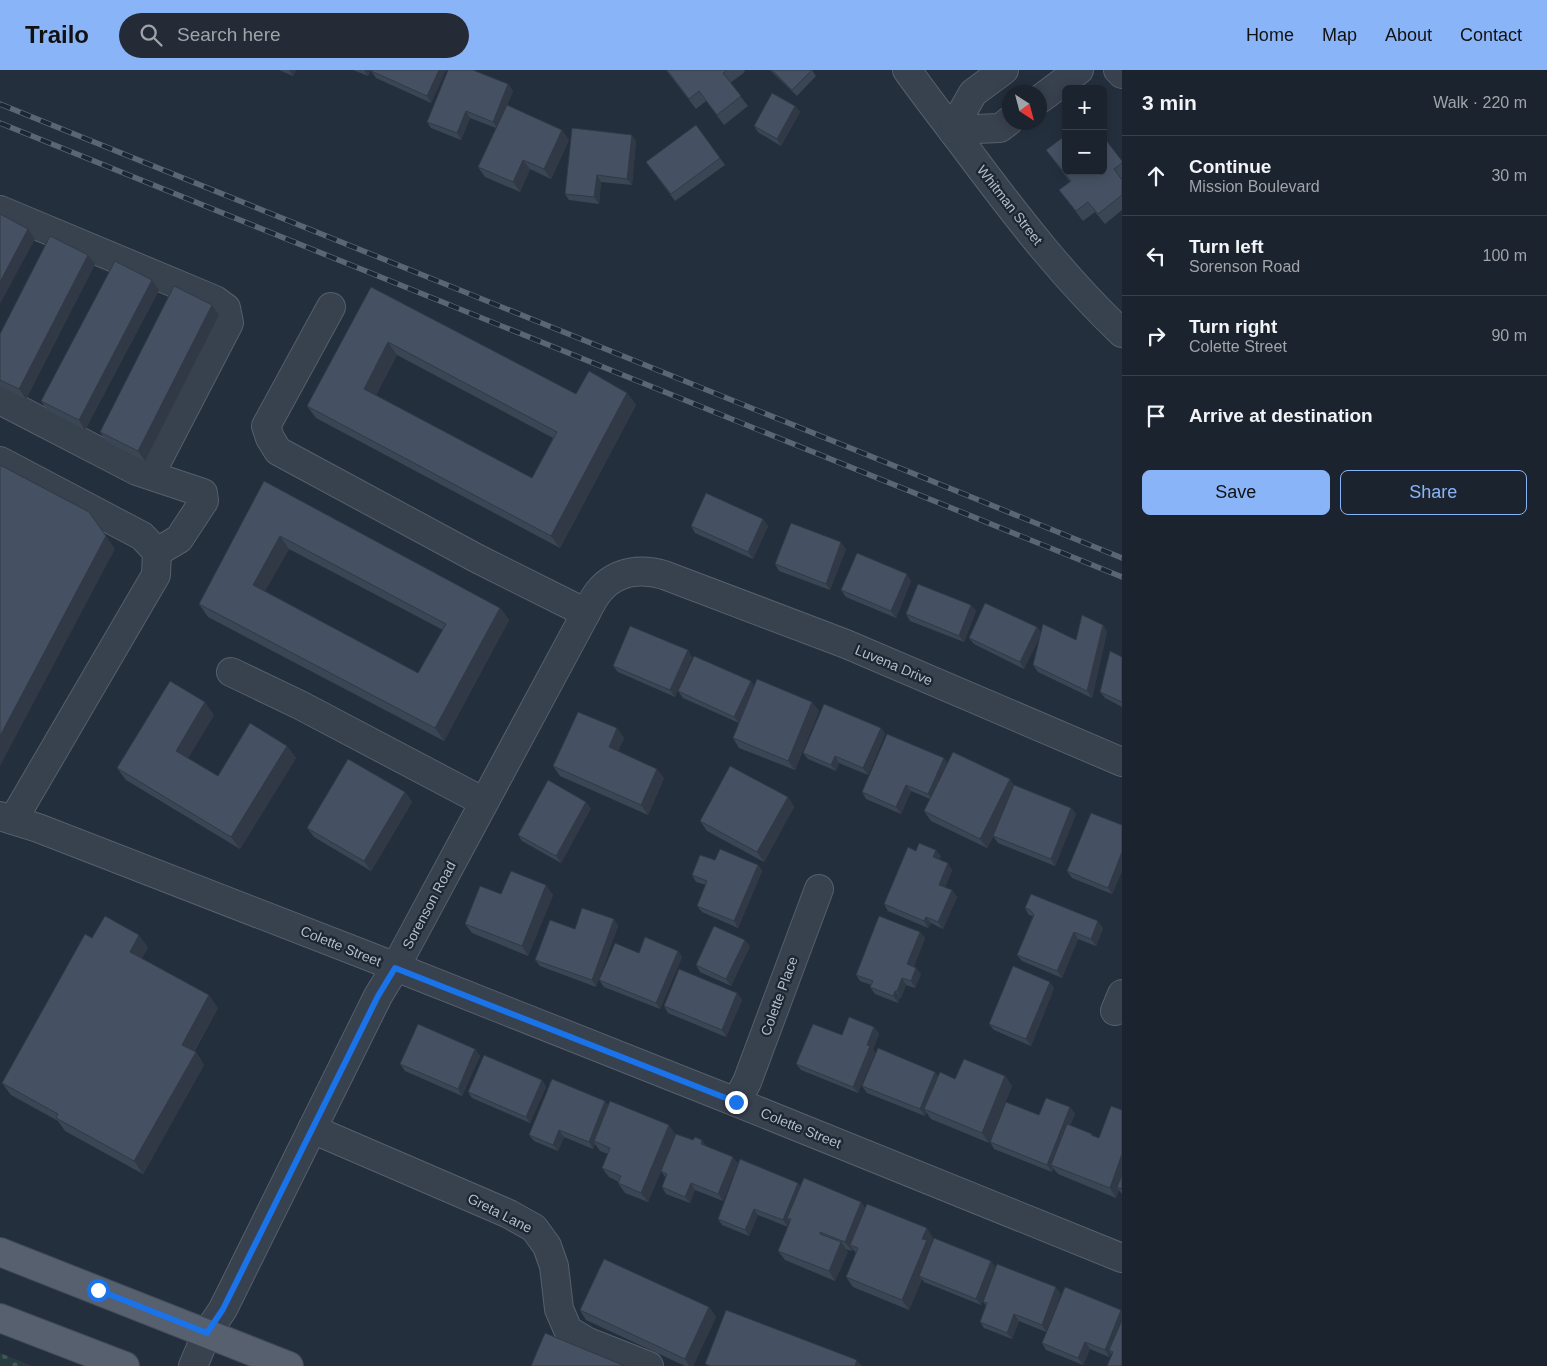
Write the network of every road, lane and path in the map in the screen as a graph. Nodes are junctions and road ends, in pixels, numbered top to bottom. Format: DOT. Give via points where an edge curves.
graph roads {
  1 [pos="907,70"];
  2 [pos="1004,70"];
  3 [pos="1079,70"];
  4 [pos="1118,70"];
  5 [pos="1122,74"];
  6 [pos="1047,94"];
  7 [pos="1002,127"];
  8 [pos="952,130"];
  9 [pos="0,210"];
  10 [pos="331,307"];
  11 [pos="1122,333"];
  12 [pos="0,400"];
  13 [pos="0,461"];
  14 [pos="150,475"];
  15 [pos="157,552"];
  16 [pos="664,575"];
  17 [pos="586,613"];
  18 [pos="231,672"];
  19 [pos="1122,762"];
  20 [pos="484,802"];
  21 [pos="7,818"];
  22 [pos="819,889"];
  23 [pos="395,968"];
  24 [pos="736,1102"];
  25 [pos="312,1129"];
  26 [pos="0,1252"];
  27 [pos="1122,1258"];
  28 [pos="0,1318"];
  29 [pos="207,1333"];
  30 [pos="125,1366"];
  31 [pos="193,1366"];
  32 [pos="289,1366"];
  33 [pos="649,1366"];
  1 -- 8 [label="street, Whitman Street"];
  2 -- 8 [label="street" via="973,93"];
  3 -- 6 [label="street"];
  4 -- 5 [label="street"];
  7 -- 8 [label="street"];
  8 -- 11 [label="street, Whitman Street" via="1052,258"];
  9 -- 14 [label="street" via="215,300 226,308 229,323"];
  10 -- 17 [label="street" via="266,426 278,451"];
  12 -- 14 [label="street"];
  13 -- 15 [label="street" via="142,536"];
  14 -- 15 [label="street" via="203,494 204,501 179,539"];
  15 -- 21 [label="street" via="156,575"];
  16 -- 17 [label="street, Sorenson Road" via="636,571 620,575 600,589"];
  16 -- 19 [label="street, Luvena Drive" via="846,644"];
  17 -- 20 [label="street, Sorenson Road"];
  18 -- 20 [label="street"];
  20 -- 23 [label="street, Sorenson Road"];
  21 -- 23 [label="street, Colette Street"];
  22 -- 24 [label="street, Colette Place" via="747,1082"];
  23 -- 24 [label="street, Colette Street"];
  23 -- 25 [label="street, Sorenson Road"];
  24 -- 27 [label="street, Colette Street"];
  25 -- 29 [label="street, Sorenson Road" via="223,1309"];
  25 -- 33 [label="street, Greta Lane" via="509,1214 534,1228 547,1246 554,1266 559,1309 568,1330 588,1342"];
  26 -- 29 [label="main road"];
  28 -- 30 [label="main road"];
  29 -- 31 [label="street, Sorenson Road"];
  29 -- 32 [label="main road"];
}
